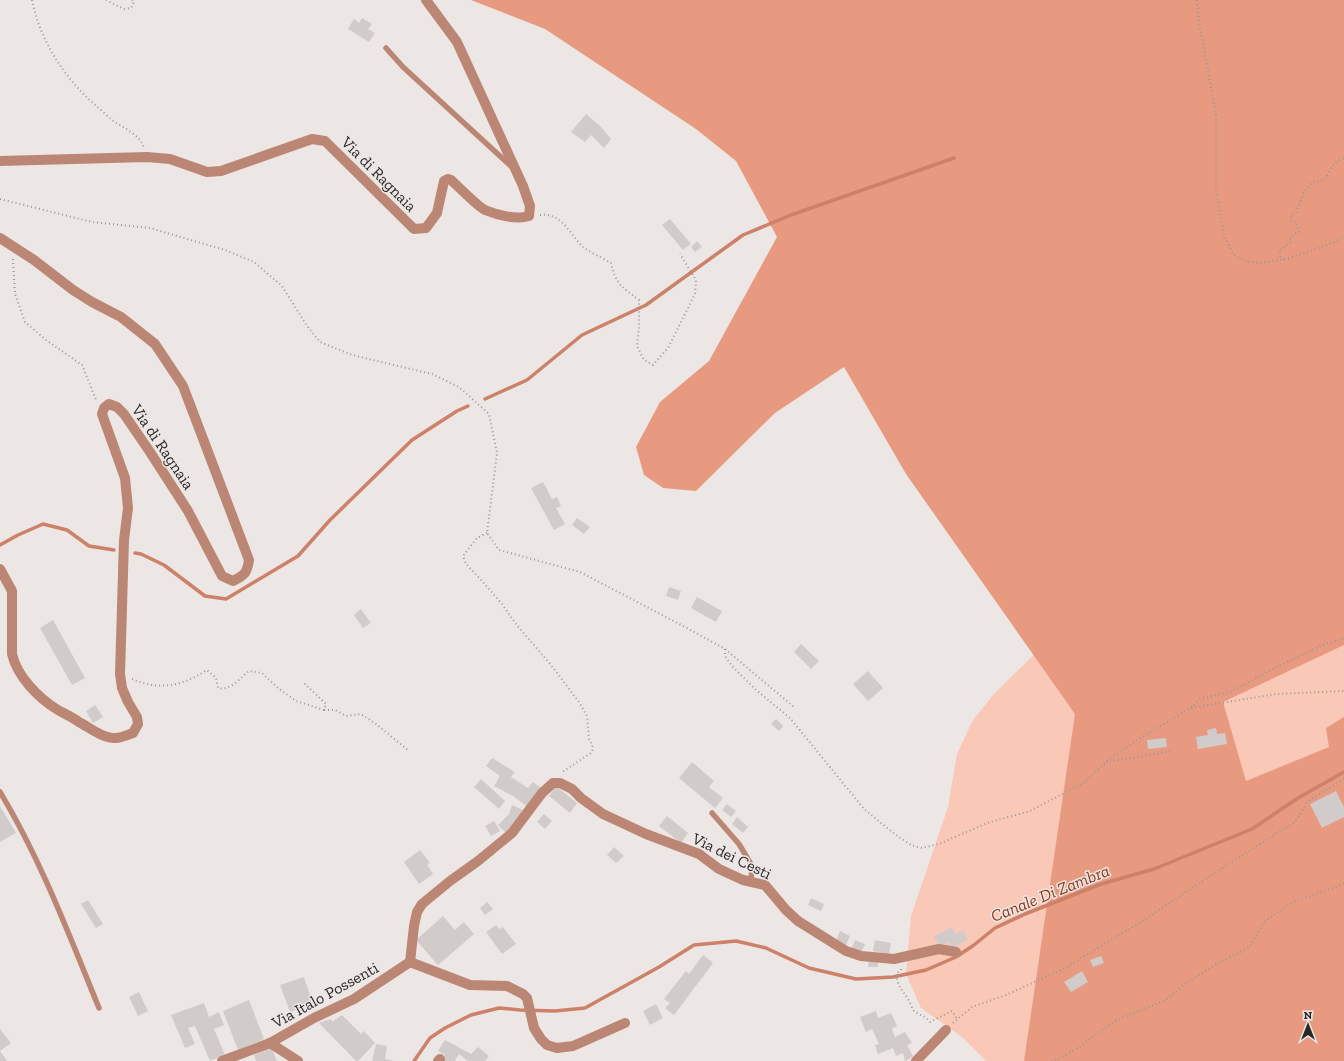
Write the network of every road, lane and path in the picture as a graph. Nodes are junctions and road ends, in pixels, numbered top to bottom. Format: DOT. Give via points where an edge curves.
graph roads {
  1 [pos="32,0"];
  2 [pos="106,0"];
  3 [pos="132,0"];
  4 [pos="426,0"];
  5 [pos="1197,0"];
  6 [pos="386,48"];
  7 [pos="146,157"];
  8 [pos="1344,158"];
  9 [pos="0,160"];
  10 [pos="516,171"];
  11 [pos="0,199"];
  12 [pos="529,216"];
  13 [pos="1344,236"];
  14 [pos="0,238"];
  15 [pos="12,246"];
  16 [pos="680,254"];
  17 [pos="1285,259"];
  18 [pos="102,414"];
  19 [pos="487,533"];
  20 [pos="0,569"];
  21 [pos="1344,638"];
  22 [pos="725,649"];
  23 [pos="120,674"];
  24 [pos="304,683"];
  25 [pos="1344,691"];
  26 [pos="794,707"];
  27 [pos="1191,708"];
  28 [pos="324,710"];
  29 [pos="409,751"];
  30 [pos="1173,751"];
  31 [pos="1105,762"];
  32 [pos="1344,779"];
  33 [pos="557,783"];
  34 [pos="0,792"];
  35 [pos="712,813"];
  36 [pos="751,881"];
  37 [pos="1344,884"];
  38 [pos="956,952"];
  39 [pos="410,962"];
  40 [pos="896,974"];
  41 [pos="99,1008"];
  42 [pos="957,1018"];
  43 [pos="625,1023"];
  44 [pos="946,1030"];
  45 [pos="270,1043"];
  46 [pos="222,1061"];
  47 [pos="298,1061"];
  48 [pos="916,1061"];
  49 [pos="1051,1061"];
  1 -- 7 [label="path" via="36,20 50,51 76,86 93,103 142,142"];
  2 -- 3 [label="path" via="124,9 132,8"];
  4 -- 10 [label="street" via="457,42"];
  5 -- 17 [label="path" via="1216,115 1216,191 1224,236 1234,255 1245,261 1258,263"];
  6 -- 10 [label="lane" via="403,67"];
  7 -- 9 [label="street, Via di Ragnaia"];
  7 -- 12 [label="street, Via di Ragnaia" via="170,159 207,172 221,171 312,140 325,141 414,229 426,228 437,213 444,181 448,179 484,209 502,215 522,218"];
  8 -- 17 [label="path" via="1333,164 1328,177 1322,181 1312,182 1304,192 1296,212 1291,215 1291,221 1296,222 1299,232 1294,234 1291,242 1279,252 1281,258"];
  10 -- 12 [label="street" via="530,206"];
  11 -- 19 [label="path" via="92,222 150,228 224,250 254,262 282,286 320,342 352,355 432,374 459,387 490,414 497,453"];
  12 -- 16 [label="path" via="546,214 560,220 584,247 611,263 620,286 639,300 637,346 644,360 653,365 668,348 695,294 696,280"];
  13 -- 17 [label="path" via="1333,243"];
  14 -- 15 [label="street, Via di Ragnaia"];
  15 -- 18 [label="path" via="15,294 25,322 82,365"];
  15 -- 18 [label="street, Via di Ragnaia" via="72,290 120,317 155,344 183,386 249,560 247,571 241,577 233,581 222,576 188,511 124,414 109,404"];
  18 -- 23 [label="street" via="125,478 128,508 124,540"];
  19 -- 22 [label="path" via="499,550 580,572"];
  19 -- 33 [label="path" via="477,538 463,556 466,564 551,665 587,716 589,739 593,749 560,774"];
  20 -- 23 [label="street" via="12,591 11,642 14,663 23,678 47,702 106,736 115,738 133,733 138,724 137,717 122,688"];
  21 -- 27 [label="path" via="1320,646 1230,692 1200,699"];
  22 -- 26 [label="path"];
  22 -- 31 [label="path" via="725,656 732,666 790,718 864,809 910,845 922,848 939,844 987,823 1030,811 1082,783"];
  23 -- 28 [label="path" via="145,685 172,686 193,679 207,670 216,678 218,688 224,689 249,671 262,673 296,701"];
  24 -- 28 [label="path" via="326,704"];
  25 -- 27 [label="path" via="1276,694"];
  27 -- 31 [label="path" via="1136,740"];
  28 -- 29 [label="path" via="335,710 346,716 361,714"];
  30 -- 31 [label="path"];
  32 -- 42 [label="path" via="1307,802 1295,822 1141,922 1063,969 1006,995 972,1007"];
  33 -- 36 [label="street, Via dei Cesti" via="572,789 604,814 646,834 699,854 719,869"];
  33 -- 39 [label="street" via="542,793 512,833 422,904 414,926"];
  34 -- 41 [label="lane" via="38,866"];
  35 -- 36 [label="lane" via="739,844 752,866"];
  36 -- 38 [label="street, Via dei Cesti" via="765,885 798,921 846,951 861,956 894,959 938,949"];
  37 -- 49 [label="path" via="1293,902 1264,922 1249,948 1216,964 1166,1000 1119,1019 1083,1046"];
  39 -- 43 [label="street" via="470,984 507,986 523,994 528,998 534,1028 548,1045 557,1048 573,1046"];
  39 -- 45 [label="street, Via Italo Possenti" via="354,999"];
  40 -- 42 [label="path" via="901,991 915,1011 930,1022 952,1011"];
  42 -- 44 [label="path"];
  44 -- 48 [label="street"];
  45 -- 46 [label="street, Via Italo Possenti"];
  45 -- 47 [label="street"];
}
